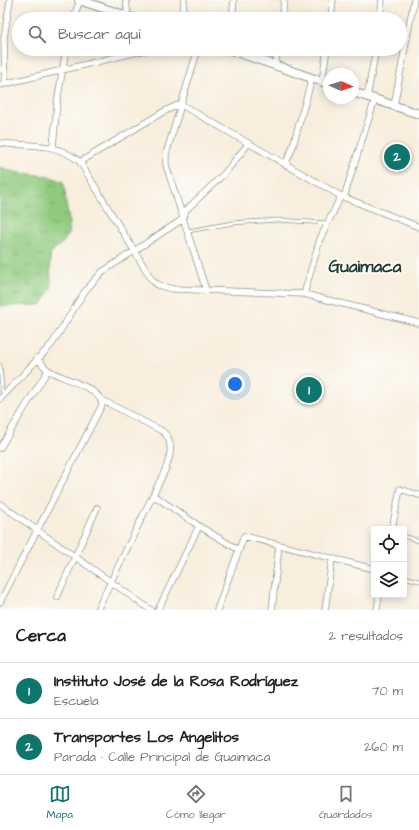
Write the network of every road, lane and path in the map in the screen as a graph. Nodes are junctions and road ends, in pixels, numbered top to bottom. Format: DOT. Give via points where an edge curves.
graph roads {
  1 [pos="10,0"];
  2 [pos="80,0"];
  3 [pos="126,0"];
  4 [pos="184,0"];
  5 [pos="234,0"];
  6 [pos="284,0"];
  7 [pos="334,0"];
  8 [pos="382,0"];
  9 [pos="414,0"];
  10 [pos="76,12"];
  11 [pos="115,12"];
  12 [pos="130,12"];
  13 [pos="183,12"];
  14 [pos="233,12"];
  15 [pos="283,12"];
  16 [pos="331,12"];
  17 [pos="381,12"];
  18 [pos="407,37"];
  19 [pos="65,56"];
  20 [pos="121,56"];
  21 [pos="196,56"];
  22 [pos="249,56"];
  23 [pos="277,56"];
  24 [pos="327,56"];
  25 [pos="375,56"];
  26 [pos="403,56"];
  27 [pos="275,65"];
  28 [pos="326,68"];
  29 [pos="63,70"];
  30 [pos="312,78"];
  31 [pos="323,81"];
  32 [pos="2,84"];
  33 [pos="359,94"];
  34 [pos="371,98"];
  35 [pos="180,104"];
  36 [pos="394,106"];
  37 [pos="419,114"];
  38 [pos="0,143"];
  39 [pos="248,144"];
  40 [pos="53,147"];
  41 [pos="80,162"];
  42 [pos="285,165"];
  43 [pos="343,197"];
  44 [pos="183,218"];
  45 [pos="327,224"];
  46 [pos="419,227"];
  47 [pos="188,231"];
  48 [pos="135,251"];
  49 [pos="206,290"];
  50 [pos="304,294"];
  51 [pos="419,323"];
  52 [pos="38,358"];
  53 [pos="0,365"];
  54 [pos="48,370"];
  55 [pos="6,394"];
  56 [pos="0,399"];
  57 [pos="102,400"];
  58 [pos="0,448"];
  59 [pos="153,495"];
  60 [pos="419,495"];
  61 [pos="0,504"];
  62 [pos="97,508"];
  63 [pos="199,526"];
  64 [pos="393,526"];
  65 [pos="38,530"];
  66 [pos="407,537"];
  67 [pos="419,541"];
  68 [pos="279,545"];
  69 [pos="239,550"];
  70 [pos="75,557"];
  71 [pos="332,558"];
  72 [pos="371,568"];
  73 [pos="407,578"];
  74 [pos="111,581"];
  75 [pos="419,581"];
  76 [pos="57,597"];
  77 [pos="379,598"];
  78 [pos="0,602"];
  79 [pos="97,610"];
  80 [pos="151,610"];
  81 [pos="158,610"];
  82 [pos="217,610"];
  83 [pos="272,610"];
  84 [pos="325,610"];
  85 [pos="377,610"];
  1 -- 32 [label="street" via="4,38"];
  2 -- 10 [label="street"];
  2 -- 11 [label="main road"];
  3 -- 12 [label="street"];
  4 -- 13 [label="street"];
  5 -- 14 [label="street"];
  6 -- 15 [label="street"];
  7 -- 16 [label="street"];
  8 -- 17 [label="street"];
  9 -- 18 [label="street"];
  19 -- 29 [label="street"];
  20 -- 29 [label="street"];
  21 -- 35 [label="street"];
  22 -- 27 [label="main road"];
  23 -- 27 [label="street"];
  24 -- 28 [label="street"];
  25 -- 34 [label="street"];
  26 -- 36 [label="street"];
  27 -- 30 [label="main road"];
  29 -- 32 [label="street"];
  29 -- 40 [label="street"];
  30 -- 31 [label="main road"];
  30 -- 42 [label="street"];
  33 -- 34 [label="main road"];
  34 -- 36 [label="main road"];
  34 -- 43 [label="street"];
  35 -- 39 [label="street"];
  35 -- 41 [label="street"];
  35 -- 44 [label="street" via="166,154 166,165"];
  36 -- 37 [label="main road"];
  38 -- 40 [label="street"];
  39 -- 42 [label="street"];
  39 -- 44 [label="street" via="224,174 186,210"];
  40 -- 41 [label="street" via="70,154"];
  41 -- 48 [label="street"];
  42 -- 43 [label="street"];
  43 -- 45 [label="street"];
  43 -- 46 [label="street"];
  44 -- 47 [label="street"];
  44 -- 48 [label="street"];
  45 -- 47 [label="lane" via="276,220 233,223"];
  45 -- 50 [label="street"];
  47 -- 49 [label="street"];
  48 -- 49 [label="street" via="152,280 158,285 173,289"];
  48 -- 52 [label="street" via="95,278 52,344"];
  49 -- 50 [label="street"];
  50 -- 51 [label="street"];
  52 -- 54 [label="street"];
  52 -- 55 [label="street"];
  53 -- 55 [label="lane" via="2,391"];
  54 -- 57 [label="street" via="76,382 97,394"];
  54 -- 58 [label="street"];
  55 -- 56 [label="street"];
  57 -- 59 [label="street" via="162,431 169,438 167,463"];
  57 -- 65 [label="street" via="102,405"];
  59 -- 63 [label="street"];
  59 -- 74 [label="street"];
  60 -- 64 [label="street" via="400,489"];
  61 -- 65 [label="street"];
  62 -- 70 [label="street"];
  63 -- 69 [label="street"];
  63 -- 81 [label="street"];
  65 -- 70 [label="street"];
  65 -- 78 [label="street"];
  66 -- 67 [label="lane"];
  68 -- 69 [label="street" via="246,536 243,537"];
  68 -- 71 [label="street"];
  68 -- 83 [label="street"];
  69 -- 82 [label="street"];
  70 -- 74 [label="street"];
  70 -- 76 [label="street"];
  71 -- 72 [label="street"];
  71 -- 84 [label="street"];
  73 -- 75 [label="lane"];
  74 -- 79 [label="street"];
  74 -- 80 [label="street"];
  77 -- 85 [label="street"];
}
